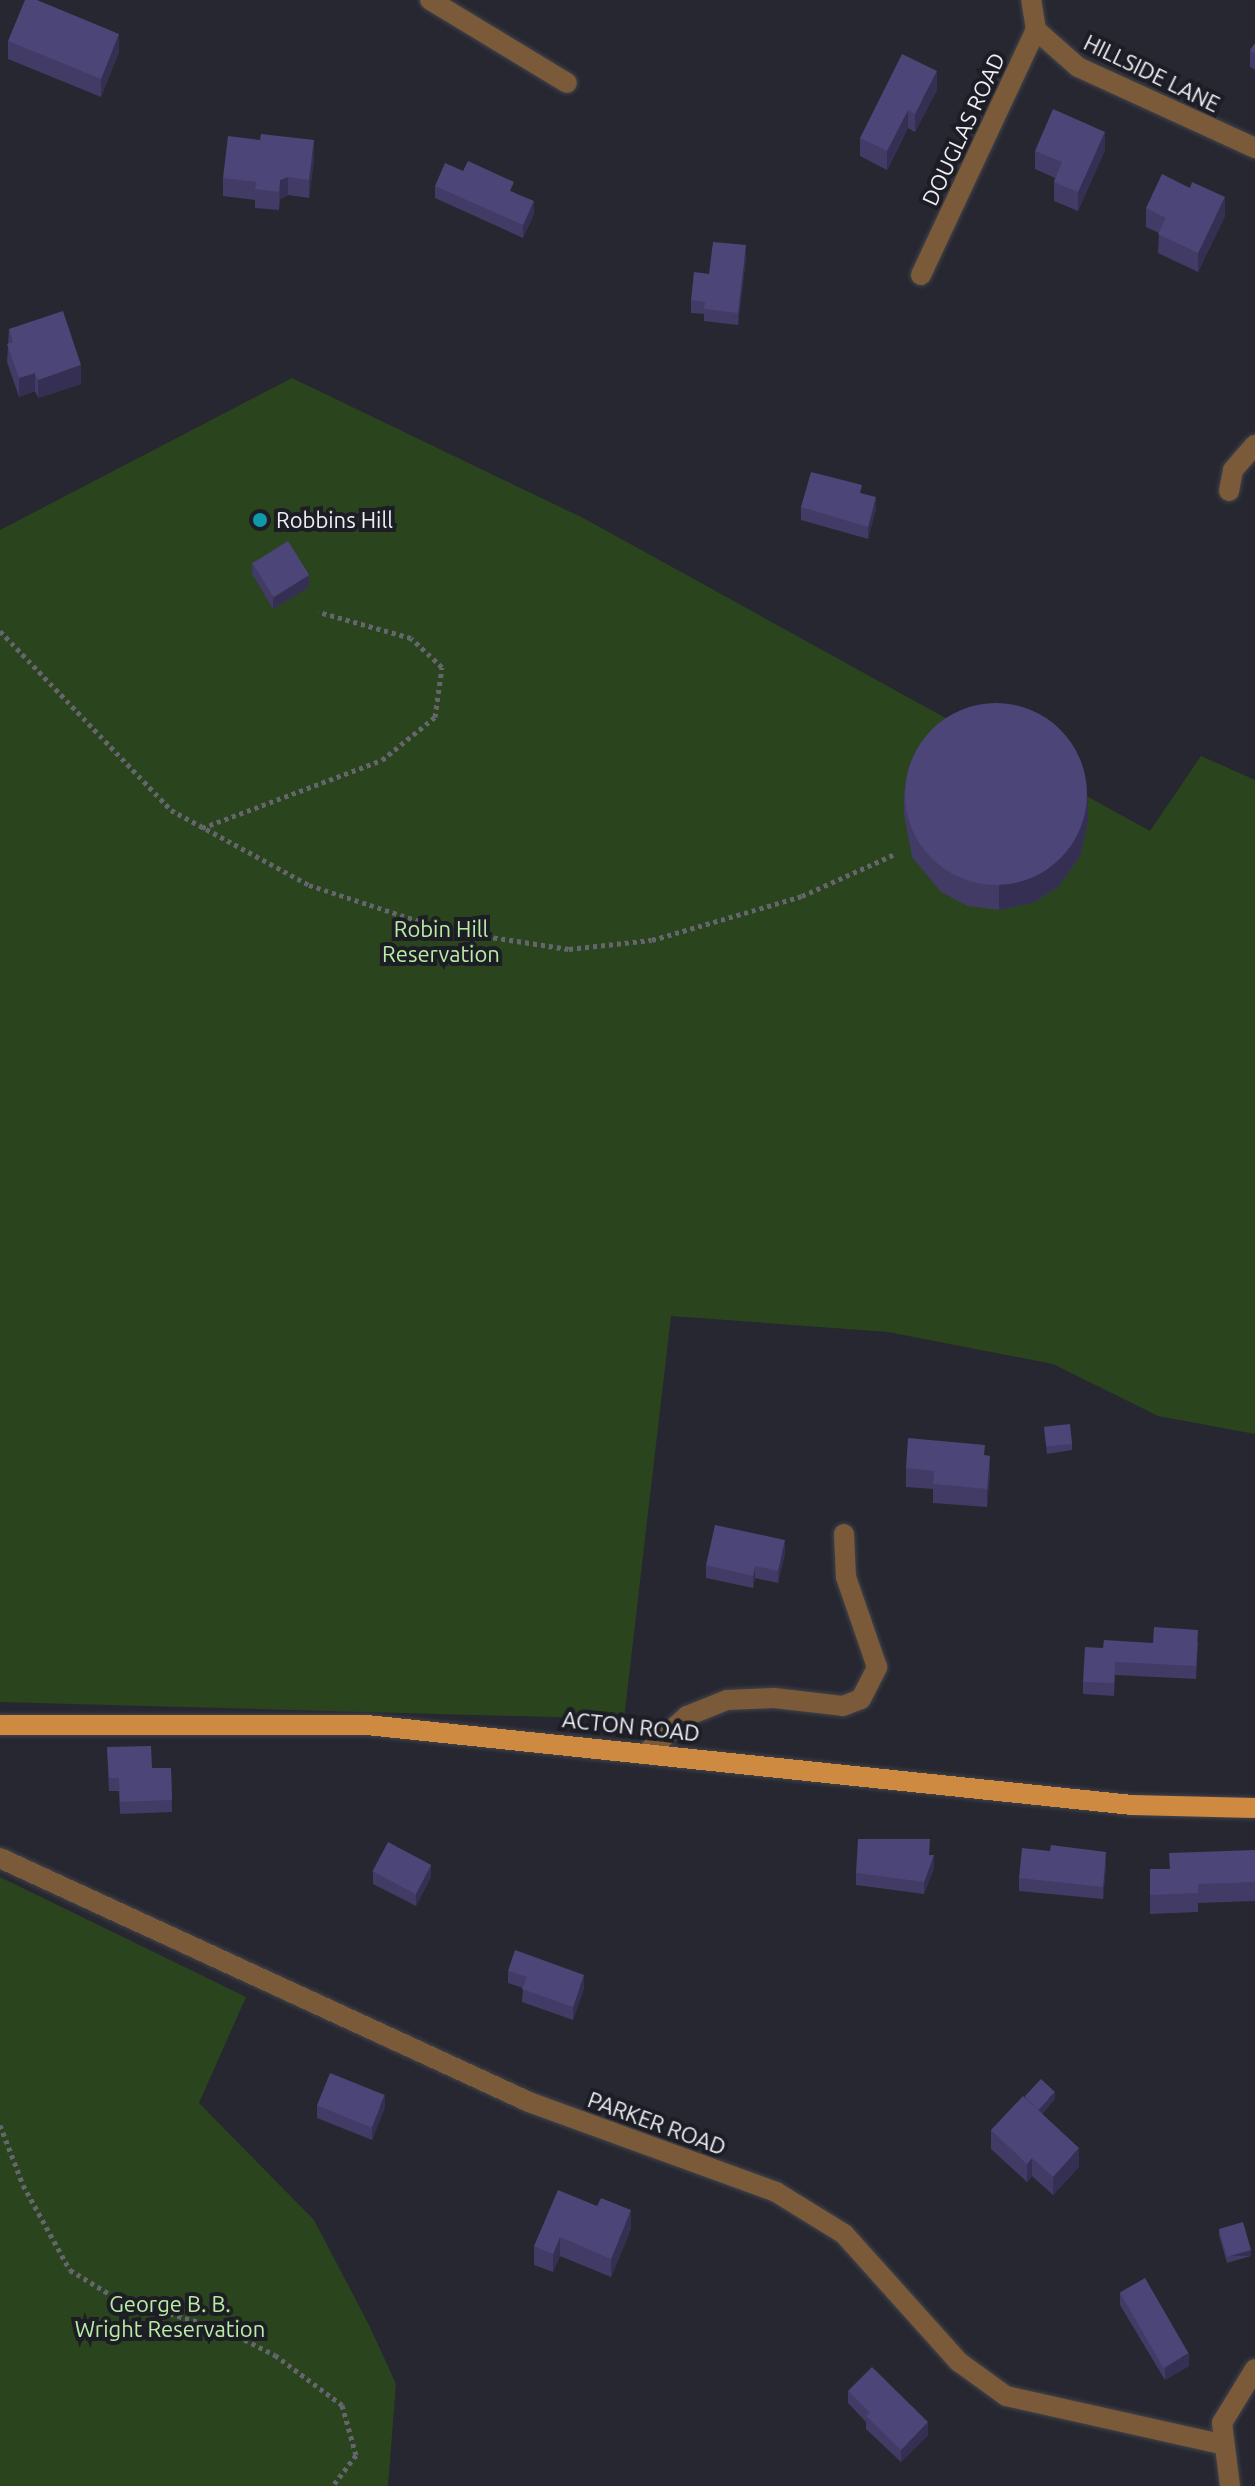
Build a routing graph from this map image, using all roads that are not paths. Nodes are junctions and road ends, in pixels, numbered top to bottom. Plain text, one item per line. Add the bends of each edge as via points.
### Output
1 (430, 0) edge
2 (1031, 0) edge
3 (1036, 30) junction
4 (567, 83) dead end
5 (1255, 148) edge
6 (921, 275) dead end
7 (1255, 445) edge
8 (1229, 491) dead end
9 (844, 1534) dead end
10 (0, 1725) edge
11 (647, 1752) junction
12 (1255, 1808) edge
13 (0, 1858) edge
14 (1255, 2369) edge
15 (1221, 2444) junction
16 (1230, 2486) edge

1 - 4 street
2 - 3 street
3 - 5 street, HILLSIDE LANE via 1078,67
3 - 6 street, DOUGLAS ROAD
7 - 8 street via 1233,470
9 - 11 street via 846,1577 877,1667 861,1699 843,1706 774,1698 727,1700 687,1716
10 - 11 main road, ACTON ROAD via 367,1725
11 - 12 main road, ACTON ROAD via 1132,1805
13 - 15 street, PARKER ROAD via 529,2102 776,2192 844,2234 959,2362 1006,2396
14 - 15 street via 1225,2414
15 - 16 street

